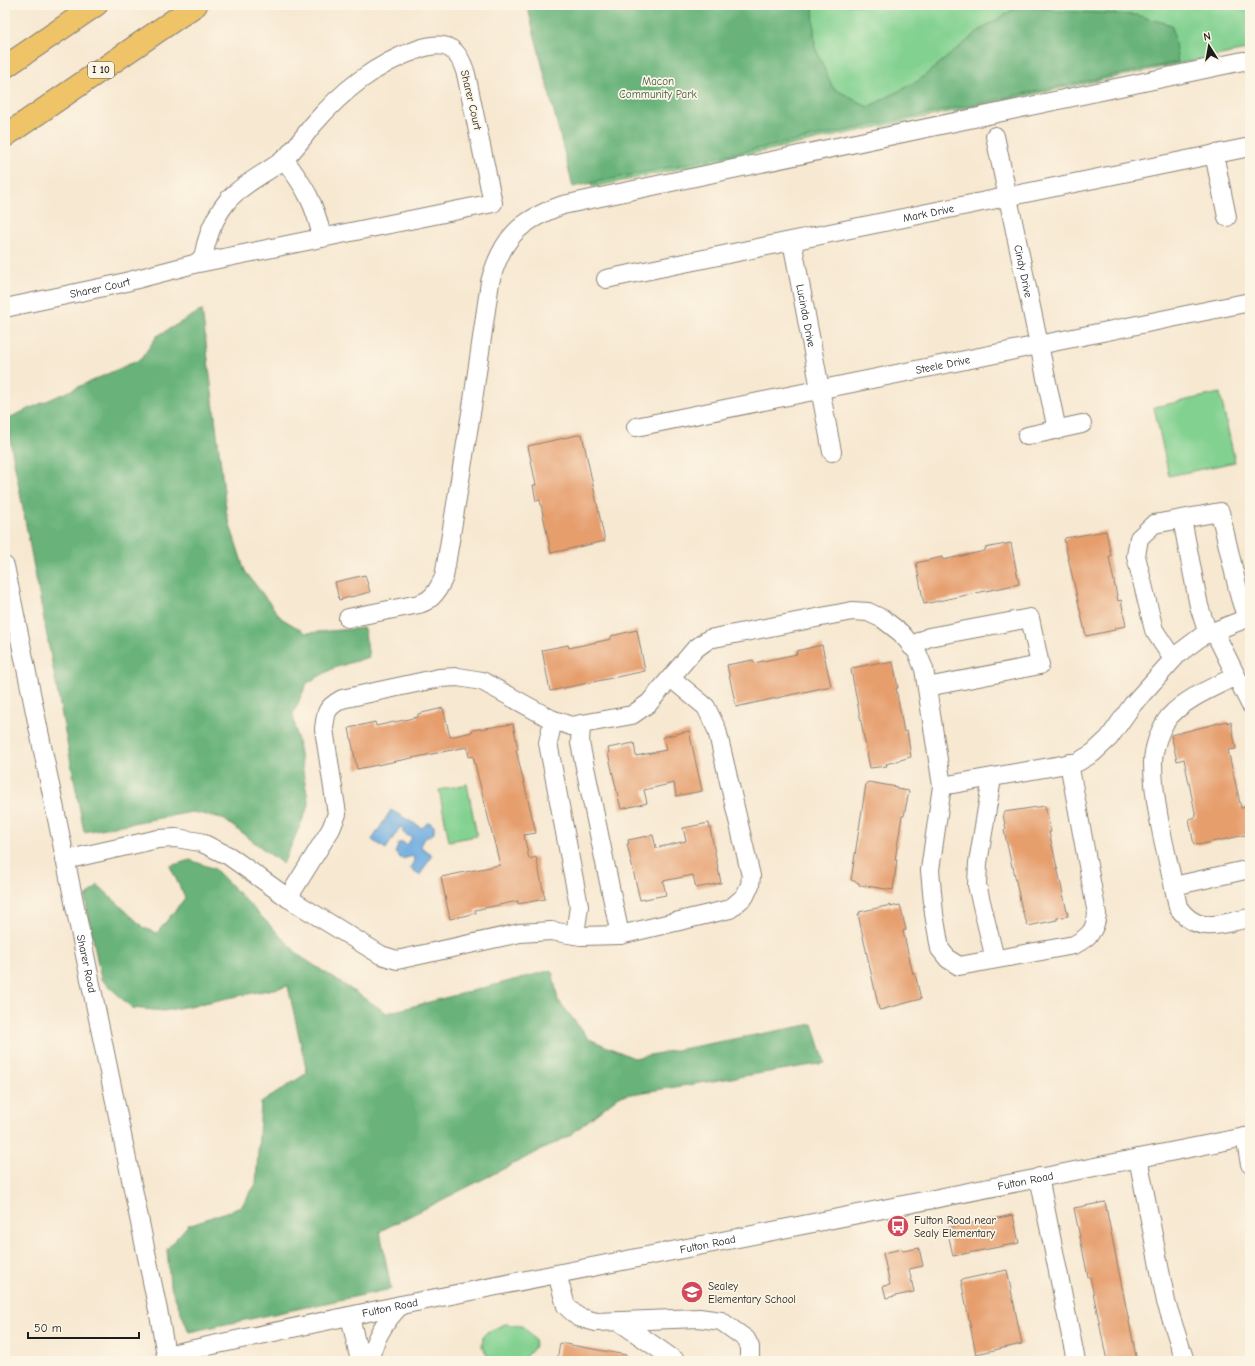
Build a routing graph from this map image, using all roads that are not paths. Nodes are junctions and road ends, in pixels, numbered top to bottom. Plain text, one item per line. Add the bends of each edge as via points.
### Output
1 (96, 5) edge
2 (196, 5) edge
3 (1250, 62) edge
4 (5, 67) edge
5 (5, 136) edge
6 (995, 136) dead end
7 (1250, 147) edge
8 (1214, 154) junction
9 (284, 160) junction
10 (1008, 196) junction
11 (1227, 217) dead end
12 (322, 238) junction
13 (792, 241) junction
14 (194, 264) junction
15 (606, 279) dead end
16 (1250, 302) edge
17 (5, 308) edge
18 (1039, 345) junction
19 (820, 389) junction
20 (1082, 424) dead end
21 (636, 427) dead end
22 (1057, 430) junction
23 (1027, 436) dead end
24 (832, 452) dead end
25 (1182, 519) junction
26 (5, 566) edge
27 (348, 618) dead end
28 (1249, 618) edge
29 (1211, 633) junction
30 (911, 646) junction
31 (1173, 659) junction
32 (1236, 676) junction
33 (670, 678) junction
34 (927, 687) junction
35 (1250, 704) edge
36 (553, 720) junction
37 (581, 724) junction
38 (1069, 763) junction
39 (992, 778) junction
40 (942, 786) junction
41 (65, 860) junction
42 (1250, 869) edge
43 (1174, 886) junction
44 (288, 898) junction
45 (1250, 918) edge
46 (620, 934) junction
47 (575, 935) junction
48 (995, 959) junction
49 (1247, 1137) edge
50 (1138, 1158) junction
51 (1250, 1164) edge
52 (1039, 1178) junction
53 (557, 1274) junction
54 (401, 1305) junction
55 (350, 1316) junction
56 (620, 1322) junction
57 (167, 1358) edge
58 (360, 1361) edge
59 (370, 1361) edge
60 (676, 1361) edge
61 (750, 1361) edge
62 (1076, 1361) edge
63 (1185, 1361) edge

1 - 4 highway
2 - 5 highway, I 10
3 - 27 street via 1243,61 563,205 528,220 513,232 505,243 495,263 490,282 444,577 439,589 427,602
6 - 10 street, Cindy Drive
7 - 8 street, Mark Drive
8 - 10 street, Mark Drive
8 - 11 street
9 - 12 street via 309,194
9 - 12 street, Sharer Court via 332,104 373,71 408,53 430,46 452,48 458,54 466,74 493,203
9 - 14 street, Sharer Court via 255,177 230,199 211,228 204,255
10 - 13 street, Mark Drive
10 - 18 street, Cindy Drive
12 - 14 street, Sharer Court
13 - 15 street, Mark Drive
13 - 19 street, Lucinda Drive
14 - 17 street, Sharer Court via 118,284
16 - 18 street, Steele Drive
18 - 19 street, Steele Drive
18 - 22 street, Cindy Drive
19 - 21 street, Steele Drive
19 - 24 street, Lucinda Drive
20 - 22 street
22 - 23 street
25 - 28 street via 1220,512 1240,598
25 - 29 street via 1199,606
25 - 31 street via 1154,524 1145,530 1139,538 1136,556 1154,630
26 - 41 street, Sharer Road
28 - 29 street
29 - 31 street via 1202,636
29 - 32 street
30 - 33 street via 901,633 884,619 868,612 852,612 709,639 695,649
30 - 34 street via 917,652 924,669
30 - 34 street via 929,638 1030,618 1040,665
31 - 38 street via 1133,704 1109,738 1093,753 1078,762
32 - 35 street
32 - 43 street via 1194,698 1169,718 1158,739 1153,761 1155,792
33 - 37 street via 649,703 632,715
33 - 46 street via 706,707 717,730 751,876 750,885 745,896 730,909
34 - 40 street
36 - 37 street via 571,726
36 - 44 street via 482,681 458,677 439,678 342,699 330,706 324,729 337,814 331,829
36 - 47 street via 548,743 579,906
37 - 46 street via 580,743
38 - 39 street
38 - 48 street via 1097,914 1095,927 1088,938 1074,945
39 - 40 street
39 - 48 street via 978,863 977,885
40 - 48 street via 930,870 940,949 948,959 959,966
41 - 44 street via 158,839 176,838 200,842 229,856
41 - 57 street, Sharer Road
42 - 43 street
43 - 45 street via 1178,907 1186,919 1204,926
44 - 47 street via 381,955 397,960 520,933 551,931
46 - 47 street
49 - 50 street, Fulton Road
49 - 51 street
50 - 52 street, Fulton Road
50 - 63 street via 1166,1302
52 - 53 street, Fulton Road
52 - 62 street
53 - 54 street, Fulton Road
53 - 56 street via 566,1306 578,1317 596,1322
54 - 55 street, Fulton Road
54 - 59 street via 379,1330
55 - 57 street, Fulton Road
55 - 58 street
56 - 60 street
56 - 61 street via 699,1318 721,1321 746,1339 750,1348

